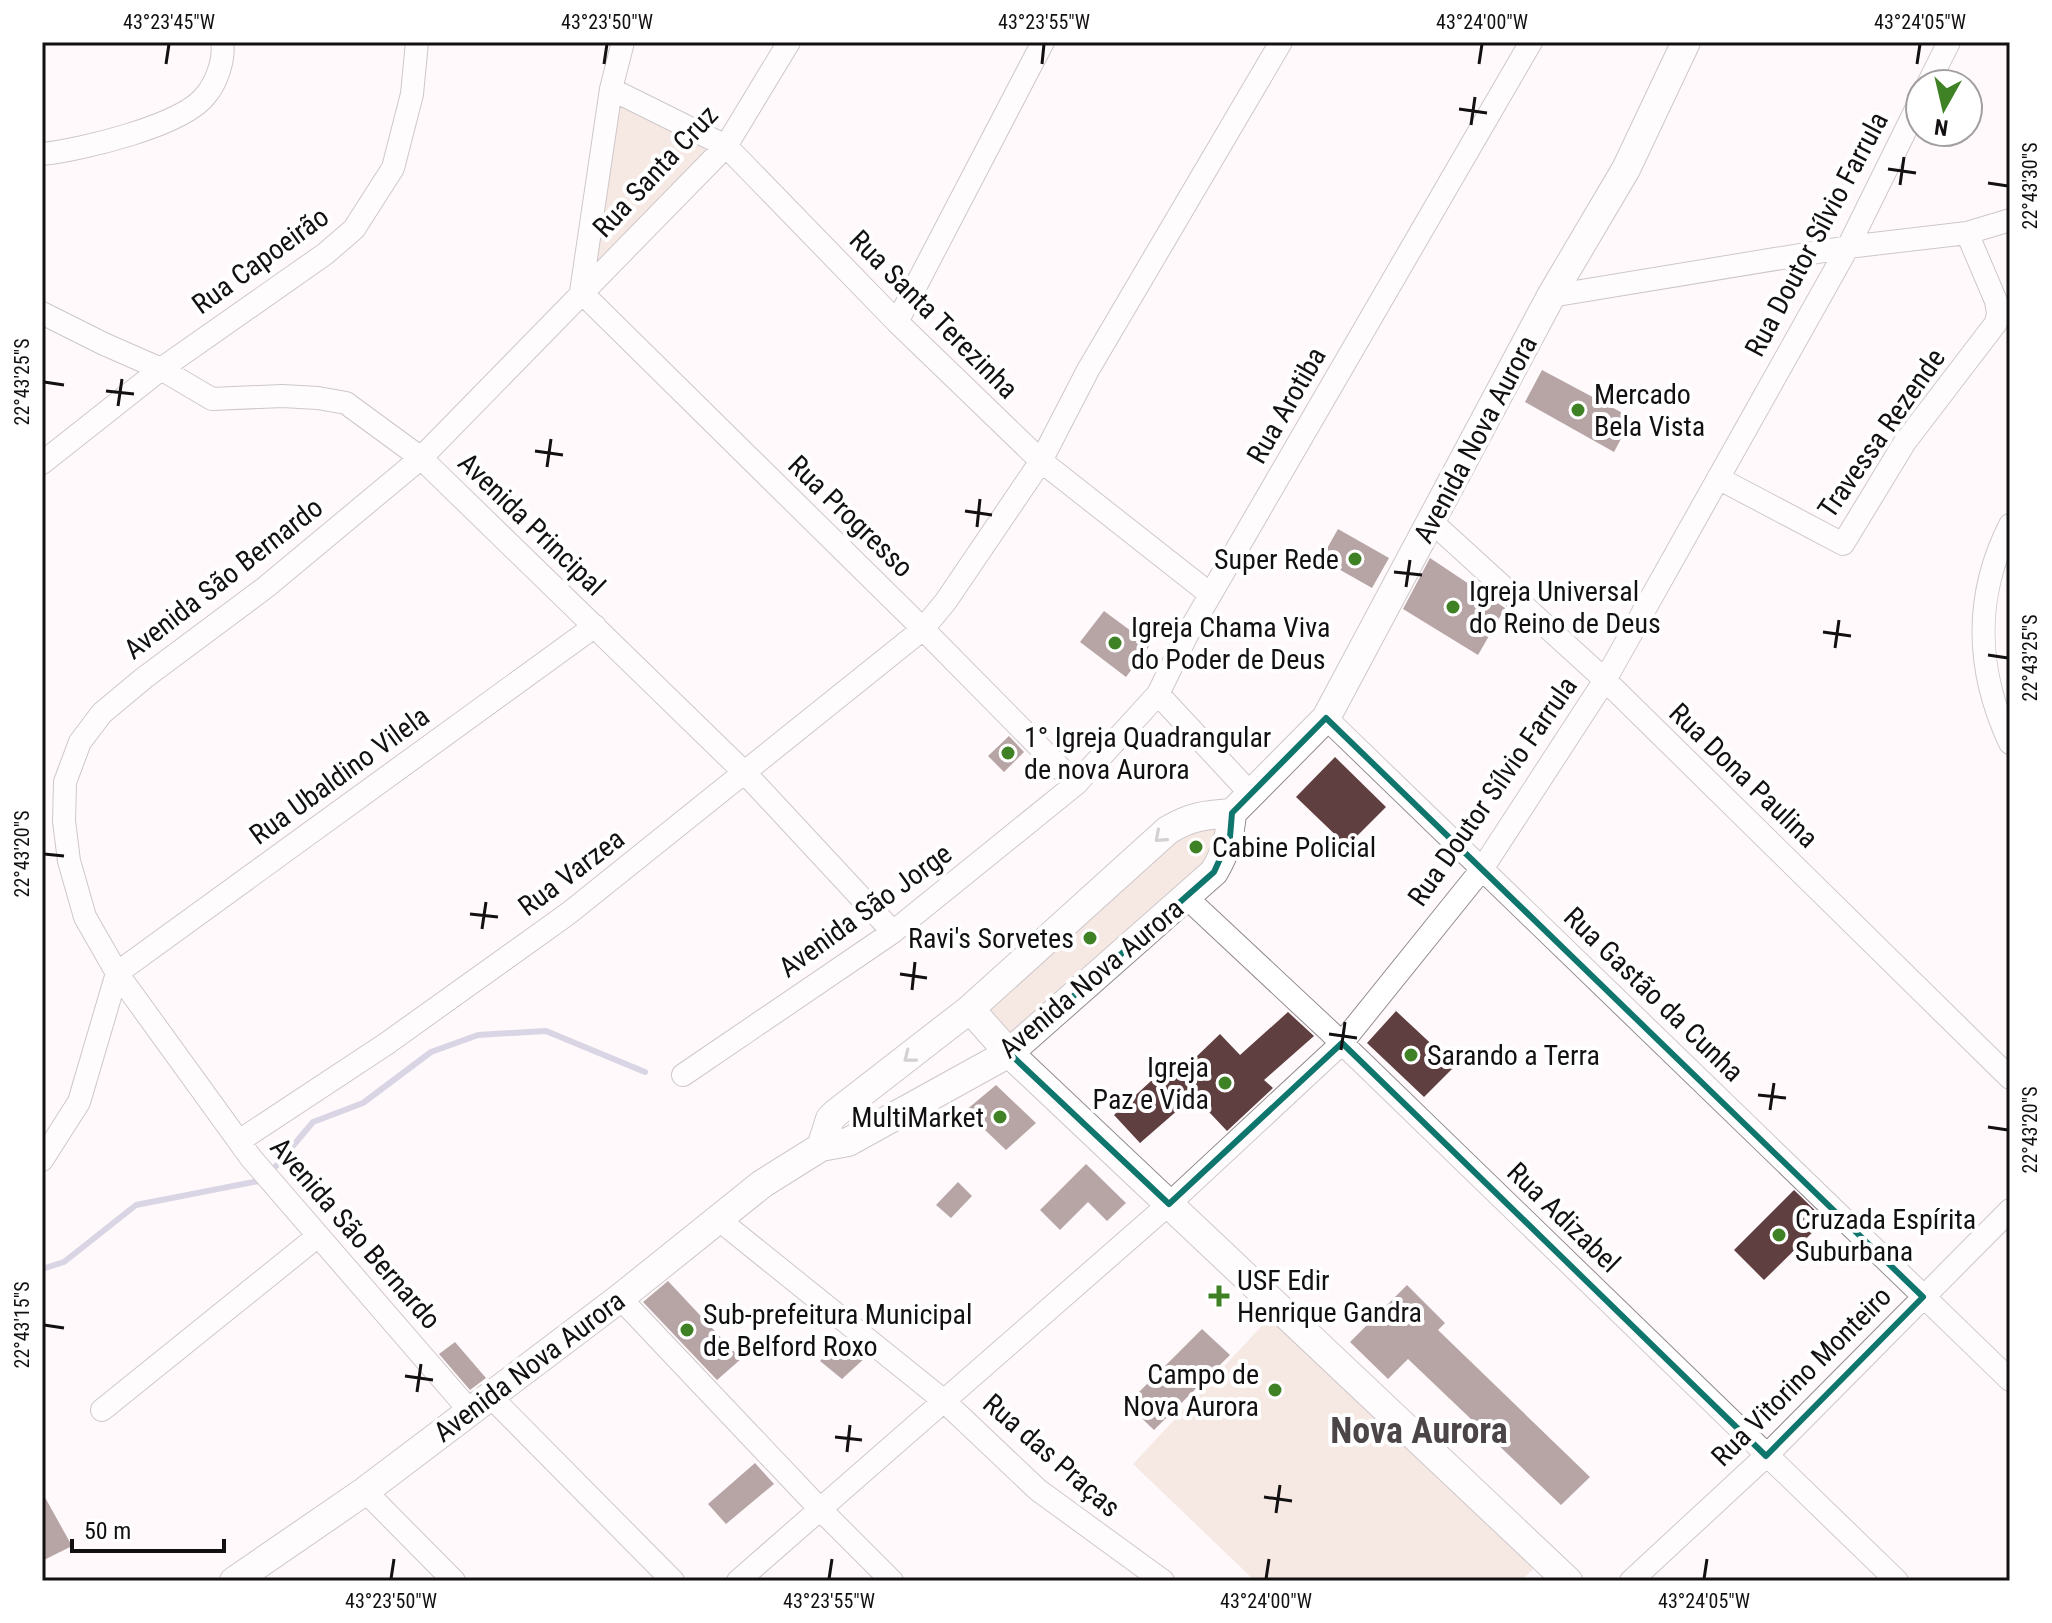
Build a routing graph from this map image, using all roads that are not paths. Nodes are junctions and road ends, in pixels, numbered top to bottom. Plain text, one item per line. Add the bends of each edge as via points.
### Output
1 (222, 42) edge
2 (417, 42) edge
3 (623, 42) edge
4 (789, 42) edge
5 (1043, 42) edge
6 (1281, 42) edge
7 (1531, 42) edge
8 (1686, 42) edge
9 (1949, 42) edge
10 (1936, 68) edge
11 (611, 89) junction
12 (1904, 133) edge
13 (726, 146) junction
14 (42, 154) edge
15 (2010, 220) edge
16 (1967, 233) junction
17 (1848, 247) junction
18 (581, 292) junction
19 (1551, 296) junction
20 (42, 313) edge
21 (897, 322) junction
22 (161, 369) junction
23 (421, 458) junction
24 (1041, 461) junction
25 (42, 463) edge
26 (1718, 478) junction
27 (1431, 521) junction
28 (2010, 525) edge
29 (1210, 594) junction
30 (595, 626) junction
31 (923, 629) junction
32 (1605, 680) junction
33 (1158, 694) junction
34 (1326, 718) junction
35 (2010, 743) edge
36 (746, 774) junction
37 (1076, 784) junction
38 (1241, 803) junction
39 (1482, 869) junction
40 (1187, 898) junction
41 (893, 932) junction
42 (117, 973) junction
43 (970, 1009) junction
44 (1342, 1043) junction
45 (1009, 1053) junction
46 (683, 1075) dead end
47 (2010, 1078) edge
48 (821, 1147) junction
49 (245, 1150) junction
50 (42, 1160) edge
51 (1169, 1204) junction
52 (2010, 1210) edge
53 (718, 1219) junction
54 (318, 1236) junction
55 (1923, 1297) junction
56 (620, 1298) junction
57 (2010, 1380) edge
58 (943, 1400) junction
59 (480, 1404) junction
60 (102, 1410) dead end
61 (1766, 1456) junction
62 (365, 1491) junction
63 (819, 1508) junction
64 (234, 1581) edge
65 (454, 1581) edge
66 (673, 1581) edge
67 (738, 1581) edge
68 (892, 1581) edge
69 (1163, 1581) edge
70 (1568, 1581) edge
71 (1631, 1581) edge
72 (1897, 1581) edge

1 - 14 street via 219,70 206,96 180,116 123,136
2 - 22 street, Rua Capoeirão via 412,94 393,168 354,229
3 - 11 street
4 - 13 street, Rua Santa Cruz
5 - 21 street
6 - 24 street, Rua Varzea via 1088,370
7 - 29 street, Rua Arotiba
8 - 19 street, Avenida Nova Aurora via 1626,169
9 - 10 street
11 - 13 street, Rua Santa Terezinha
11 - 18 street
12 - 17 street, Rua Doutor Sílvio Farrula
13 - 18 street, Rua Santa Cruz
13 - 21 street, Rua Santa Terezinha
15 - 16 street
16 - 17 street
16 - 26 street, Travessa Rezende via 1996,301 1996,323 1905,442 1843,544
17 - 19 street
17 - 26 street, Rua Doutor Sílvio Farrula
18 - 23 street, Avenida São Bernardo
18 - 31 street, Rua Progresso
19 - 27 street, Avenida Nova Aurora
20 - 22 street, Avenida Principal
21 - 24 street, Rua Santa Terezinha
22 - 23 street, Avenida Principal via 212,399 294,397 346,403
22 - 25 street, Rua Capoeirão
23 - 30 street, Avenida Principal
23 - 42 street, Avenida São Bernardo via 266,587 144,678 102,713 80,742 65,782 69,861 85,917
24 - 29 street, Rua Santa Terezinha
24 - 31 street, Rua Varzea
26 - 32 street, Rua Doutor Sílvio Farrula
27 - 32 street, Rua Dona Paulina
27 - 34 street, Avenida Nova Aurora
28 - 35 street via 1986,588 1983,627 1987,683
29 - 33 street, Rua Arotiba
30 - 36 street, Avenida Principal
30 - 42 street, Rua Ubaldino Vilela
31 - 36 street, Rua Varzea
31 - 37 street, Rua Progresso
32 - 39 street, Rua Doutor Sílvio Farrula
32 - 47 street, Rua Dona Paulina
33 - 37 street, Rua Arotiba
33 - 38 street
34 - 38 street, Avenida Nova Aurora
34 - 39 street, Rua Gastão da Cunha
36 - 41 street, Avenida Principal
36 - 49 street, Rua Varzea via 569,913
37 - 41 street, Avenida São Jorge
38 - 40 street, Avenida Nova Aurora via 1224,856
38 -> 43 street, Avenida Nova Aurora via 1185,819 1168,830
39 - 44 street, Rua Doutor Sílvio Farrula
39 - 55 street, Rua Gastão da Cunha
40 - 44 street, Rua Adizabel
40 - 45 street, Avenida Nova Aurora
41 - 46 street, Avenida São Jorge
42 - 49 street, Avenida São Bernardo
42 - 50 street via 79,1102
43 - 45 street
43 -> 48 street, Avenida Nova Aurora via 836,1113
44 - 51 street, Rua Doutor Sílvio Farrula
44 - 61 street, Rua Adizabel
45 - 48 street, Avenida Nova Aurora via 848,1142
45 - 51 street
48 - 53 street, Avenida Nova Aurora
49 - 54 street, Avenida São Bernardo
51 - 58 street, Rua Doutor Sílvio Farrula
51 - 70 street
52 - 55 street, Rua Vitorino Monteiro
53 - 56 street, Avenida Nova Aurora
53 - 58 street, Rua das Praças
54 - 59 street, Avenida São Bernardo
54 - 60 street
55 - 57 street, Rua Gastão da Cunha
55 - 61 street, Rua Vitorino Monteiro
56 - 59 street, Avenida Nova Aurora
56 - 63 street
58 - 63 street, Rua Doutor Sílvio Farrula
58 - 69 street, Rua das Praças via 1038,1490
59 - 62 street, Avenida Nova Aurora
59 - 66 street, Avenida São Bernardo
61 - 71 street, Rua Vitorino Monteiro
61 - 72 street, Rua Adizabel
62 - 64 street, Avenida Nova Aurora
62 - 65 street
63 - 67 street, Rua Doutor Sílvio Farrula
63 - 68 street

